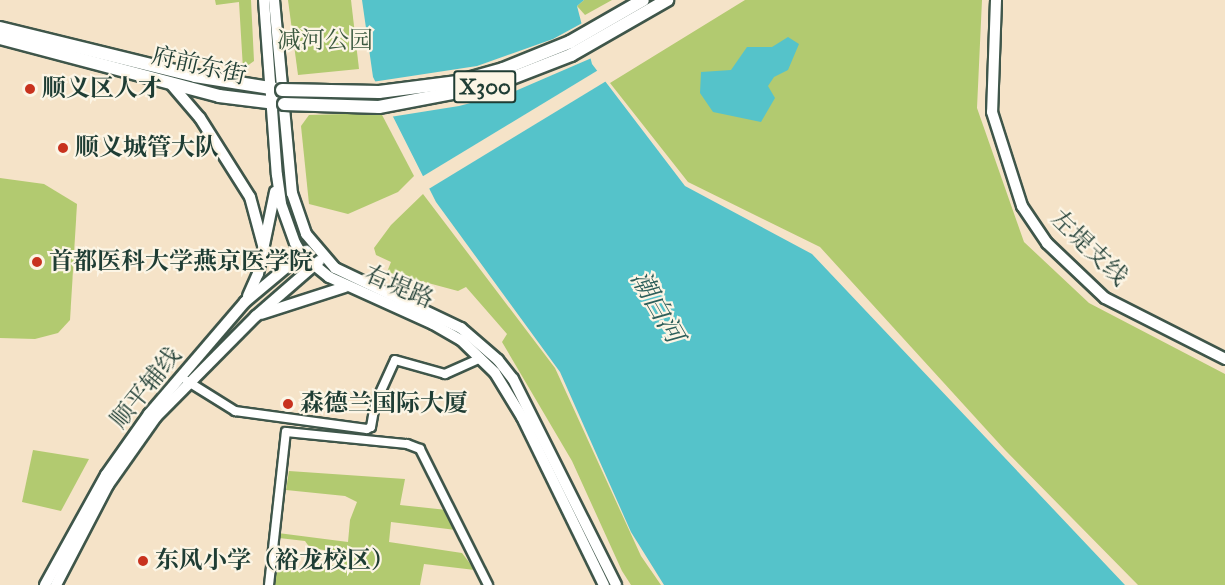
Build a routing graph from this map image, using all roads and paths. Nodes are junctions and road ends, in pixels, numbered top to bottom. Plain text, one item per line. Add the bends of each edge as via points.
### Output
1 (264, 0) edge
2 (274, 0) edge
3 (643, 0) edge
4 (667, 0) edge
5 (996, 0) edge
6 (0, 28) edge
7 (0, 38) edge
8 (170, 83) junction
9 (277, 90) junction
10 (277, 103) junction
11 (277, 175) junction
12 (313, 245) junction
13 (264, 249) junction
14 (302, 255) junction
15 (323, 256) junction
16 (314, 266) junction
17 (345, 287) junction
18 (245, 302) junction
19 (256, 316) junction
20 (481, 358) junction
21 (1225, 359) edge
22 (185, 379) junction
23 (45, 585) edge
24 (56, 585) edge
25 (269, 585) edge
26 (488, 585) edge
27 (604, 585) edge
28 (616, 585) edge

1 - 9 main road, 右堤路
2 - 9 main road, 右堤路
3 - 9 main road, X300, bridge via 570,42 503,69 457,82 379,92
4 - 10 main road, X300, bridge via 571,56 494,85 379,107
5 - 21 main road, 左堤支线 via 992,112 1022,206 1047,243 1105,298
6 - 9 main road, 府前东街 via 195,76
7 - 8 main road, 府前东街
8 - 10 main road, 府前东街 via 219,96
8 - 13 main road via 200,118 250,197
9 - 10 main road, 右堤路
10 - 11 main road, 右堤路
10 - 12 main road, 右堤路 via 297,216
11 - 13 main road
11 - 14 main road, 右堤路 via 286,223
12 - 14 main road, 顺平辅线
12 - 15 main road, 右堤路
13 - 18 main road
14 - 16 main road, 右堤路
14 - 18 main road, 顺平辅线
15 - 16 main road, 顺平辅线
15 - 28 main road, 右堤路 via 335,268 461,328 498,360 513,379
16 - 17 main road, 右堤路
16 - 19 main road, 顺平辅线
17 - 19 main road
17 - 20 main road, 右堤路 via 433,324
18 - 22 main road, 顺平辅线
19 - 22 main road, 顺平辅线
20 - 22 street via 445,374 395,360 367,429 235,411
20 - 27 main road, 右堤路 via 507,389
22 - 23 main road, 顺平辅线 via 106,475
22 - 24 main road, 顺平辅线 via 108,485
25 - 26 street via 286,432 406,444 420,449

